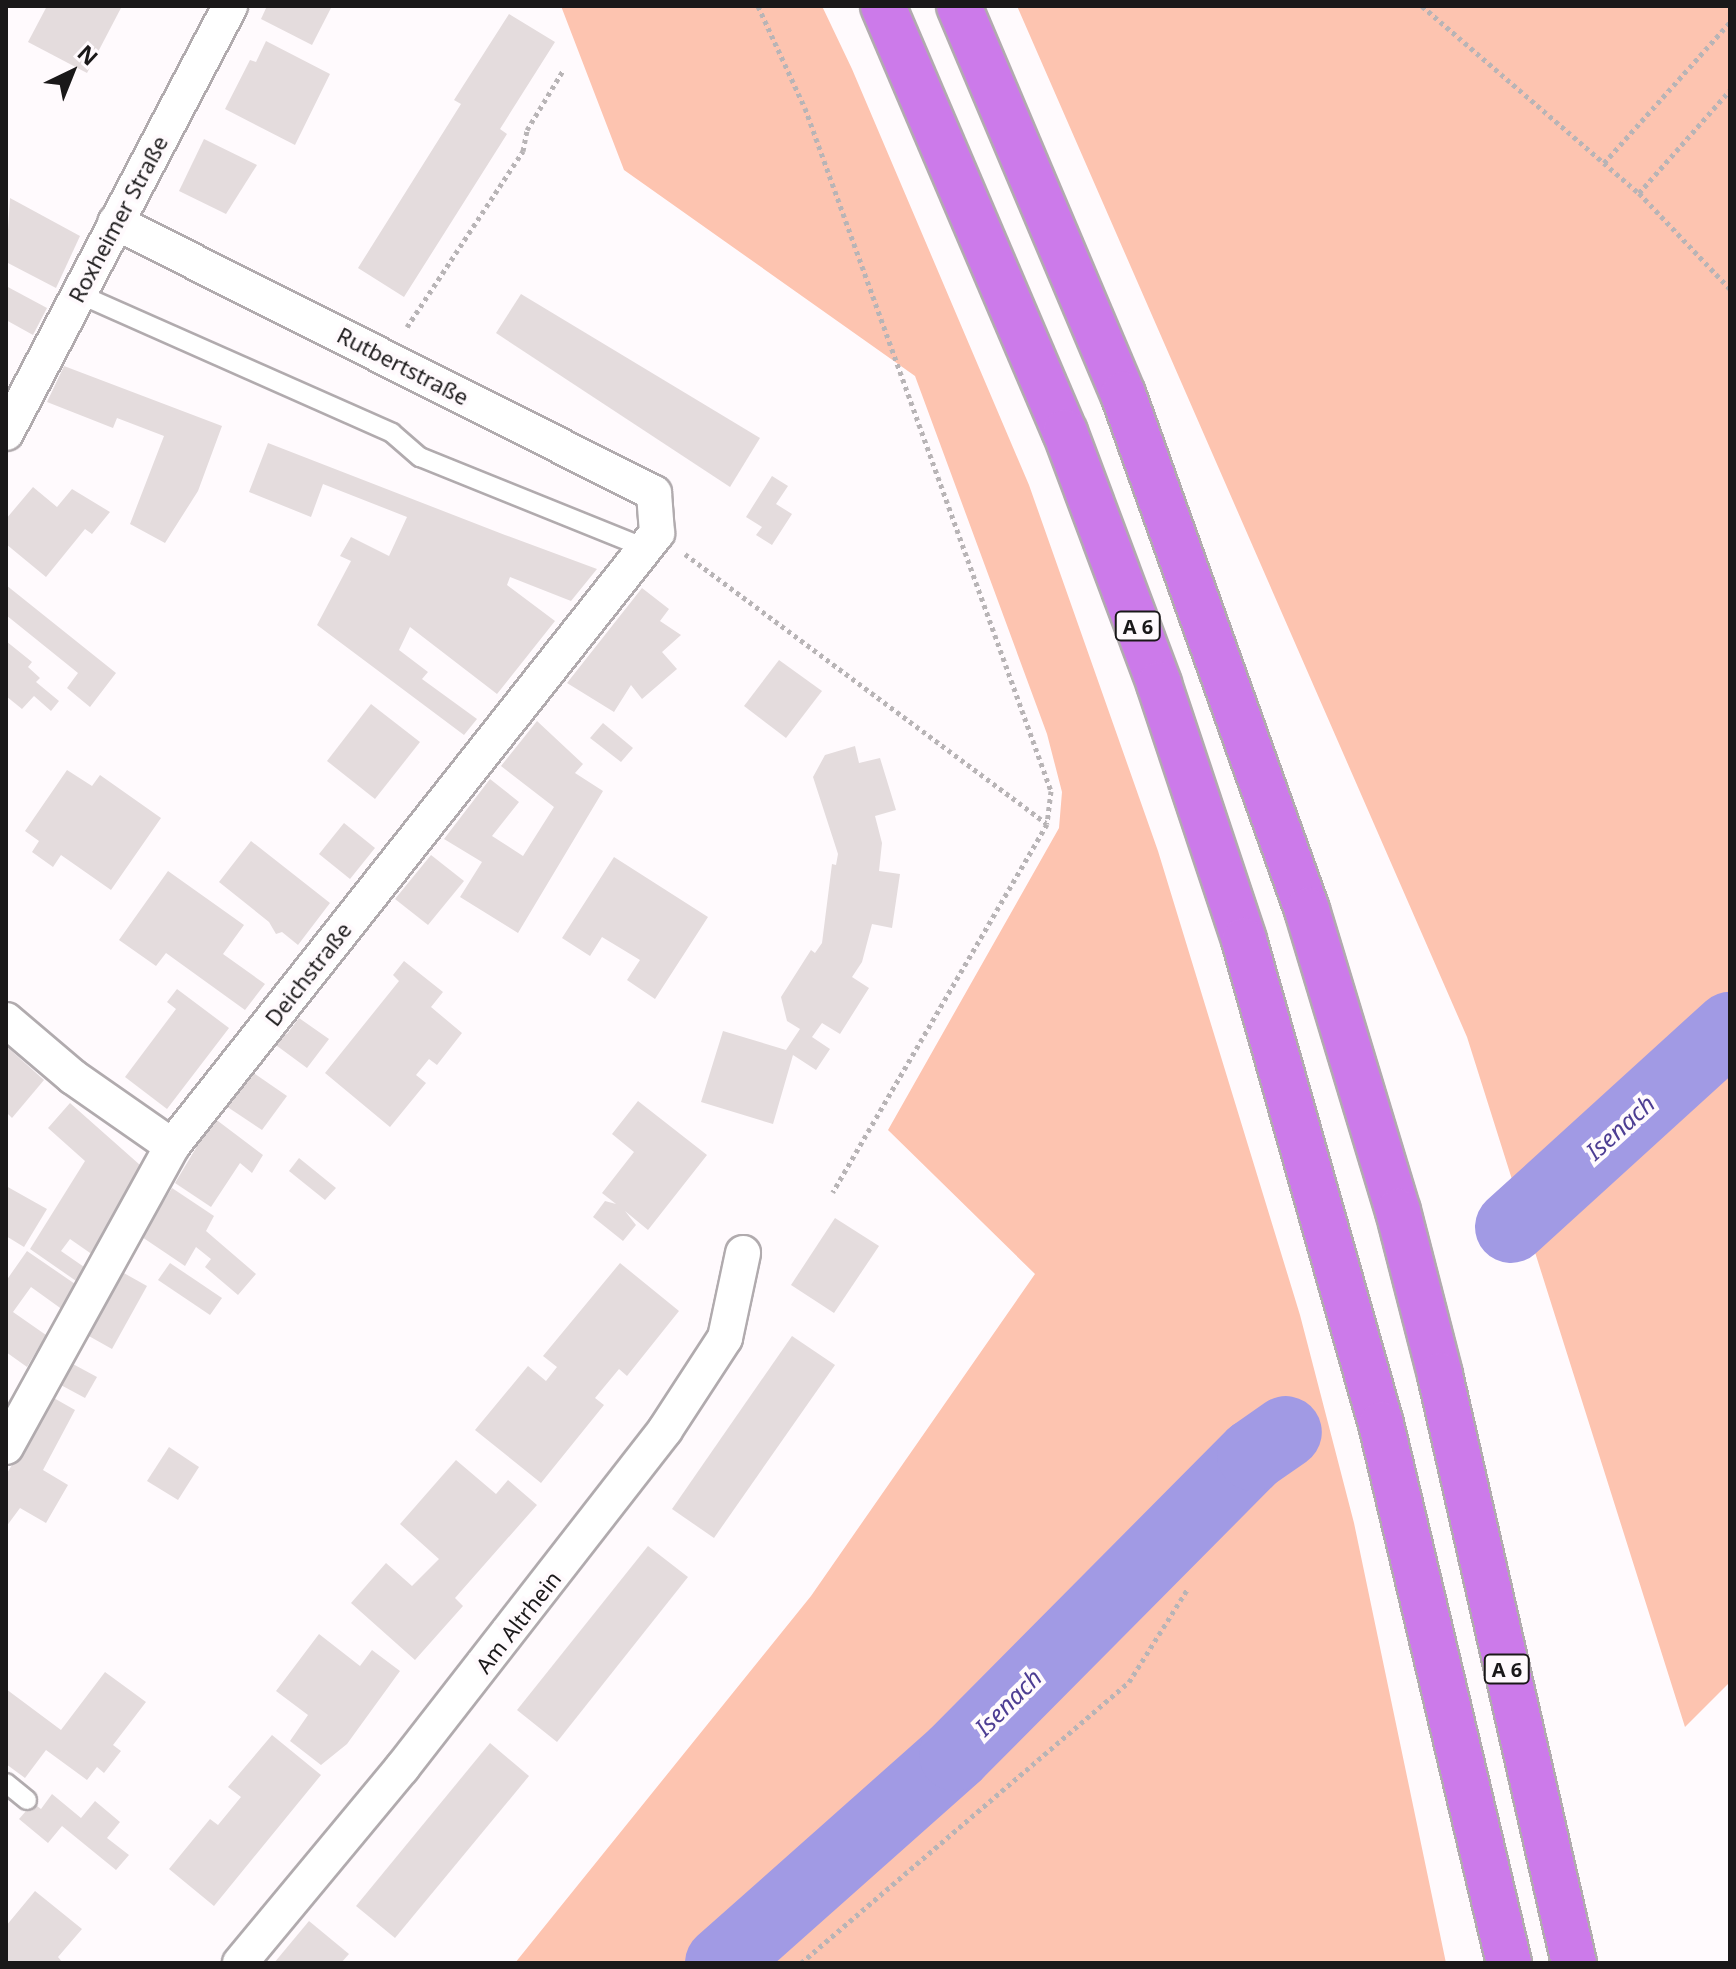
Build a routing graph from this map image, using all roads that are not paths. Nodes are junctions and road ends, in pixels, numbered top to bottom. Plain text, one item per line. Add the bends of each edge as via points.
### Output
1 (230, 6) edge
2 (883, 6) edge
3 (959, 6) edge
4 (115, 222) junction
5 (79, 294) junction
6 (10, 419) edge
7 (651, 541) junction
8 (6, 1020) edge
9 (172, 1146) junction
10 (743, 1253) dead end
11 (6, 1447) edge
12 (6, 1783) edge
13 (27, 1800) dead end
14 (240, 1963) edge
15 (1509, 1963) edge
16 (1574, 1963) edge

1 - 4 street, Roxheimer Straße
2 - 15 highway, A 6 via 1065,432 1159,684 1244,940 1381,1424
3 - 16 highway, A 6 via 1123,394 1307,910 1398,1211 1440,1375
4 - 5 street, Roxheimer Straße
4 - 7 street, Rutbertstraße via 654,493
5 - 6 street, Roxheimer Straße
5 - 7 lane via 392,433 420,457
7 - 9 street, Deichstraße
8 - 9 street via 73,1077
9 - 11 street, Deichstraße
10 - 14 street, Am Altrhein via 725,1338 665,1430 402,1768
12 - 13 lane

